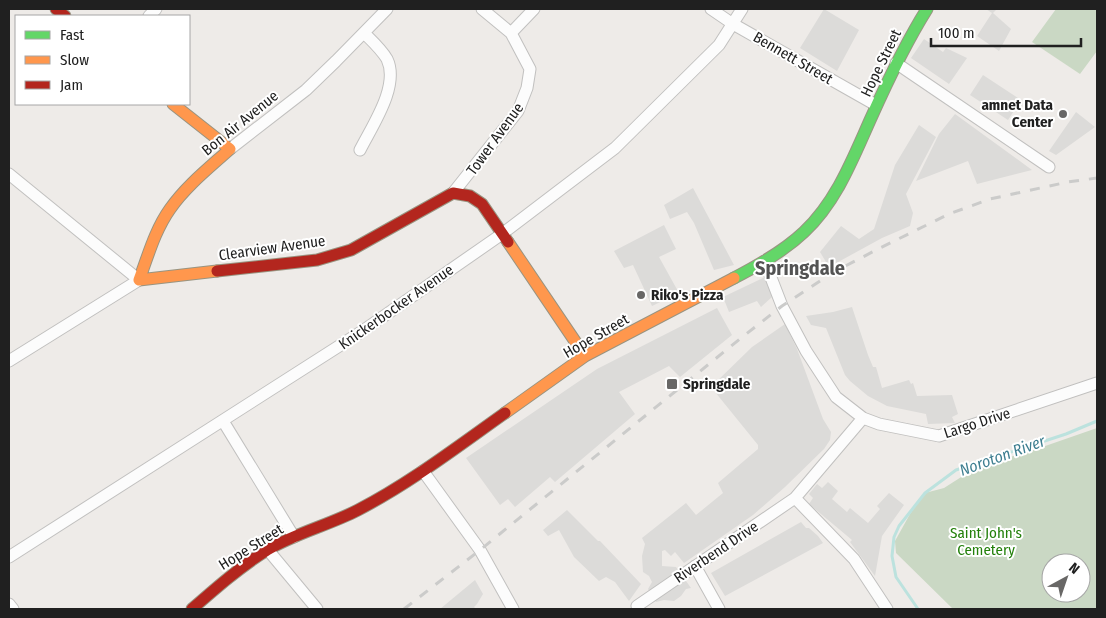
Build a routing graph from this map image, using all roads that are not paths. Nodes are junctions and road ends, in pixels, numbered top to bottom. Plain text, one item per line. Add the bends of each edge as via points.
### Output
1 (387, 9) edge
2 (482, 9) edge
3 (534, 9) edge
4 (711, 9) edge
5 (742, 9) edge
6 (927, 9) edge
7 (733, 24) junction
8 (364, 32) junction
9 (511, 33) junction
10 (896, 64) junction
11 (174, 105) edge
12 (876, 105) junction
13 (230, 149) junction
14 (360, 150) dead end
15 (1048, 167) dead end
16 (9, 174) edge
17 (454, 194) junction
18 (502, 234) junction
19 (765, 262) junction
20 (139, 280) junction
21 (585, 356) junction
22 (9, 362) edge
23 (1097, 384) edge
24 (863, 418) junction
25 (223, 421) junction
26 (423, 471) junction
27 (795, 498) junction
28 (294, 537) junction
29 (268, 550) junction
30 (9, 557) edge
31 (695, 566) junction
32 (9, 604) edge
33 (637, 606) dead end
34 (13, 609) edge
35 (192, 609) edge
36 (317, 609) edge
37 (513, 609) edge
38 (719, 609) edge
39 (887, 609) edge

1 - 8 street, Bon Air Avenue
2 - 9 street, Tower Avenue
3 - 9 street
4 - 7 street, Bennett Street
5 - 7 street, Knickerbocker Avenue
6 - 10 main road, Hope Street
7 - 12 street, Bennett Street
7 - 18 street, Knickerbocker Avenue via 719,45 615,148
8 - 13 street, Bon Air Avenue via 306,90
8 - 14 street via 381,50 391,72 385,100
9 - 17 street, Tower Avenue via 530,69 524,100
10 - 12 main road, Hope Street
10 - 15 street
11 - 13 main road
12 - 19 main road, Hope Street via 831,200 804,232
13 - 20 main road, Bon Air Avenue via 186,188 169,210
16 - 20 street
17 - 18 main road via 470,196 482,204
17 - 20 main road, Clearview Avenue via 351,250 317,260
18 - 21 main road
18 - 25 street, Knickerbocker Avenue via 361,332
19 - 21 main road, Hope Street
19 - 24 street, Largo Drive via 782,306 806,351 836,397
20 - 22 street, Clearview Avenue
21 - 26 main road, Hope Street
23 - 24 street, Largo Drive via 939,436
24 - 27 street, Riverbend Drive
25 - 28 street
25 - 30 street, Knickerbocker Avenue
26 - 28 main road, Hope Street via 358,510
26 - 37 street via 480,550
27 - 31 street, Riverbend Drive
27 - 39 street via 854,559
28 - 29 main road, Hope Street
29 - 35 main road, Hope Street via 228,577
29 - 36 street
31 - 33 street, Riverbend Drive
31 - 38 street
32 - 34 street

